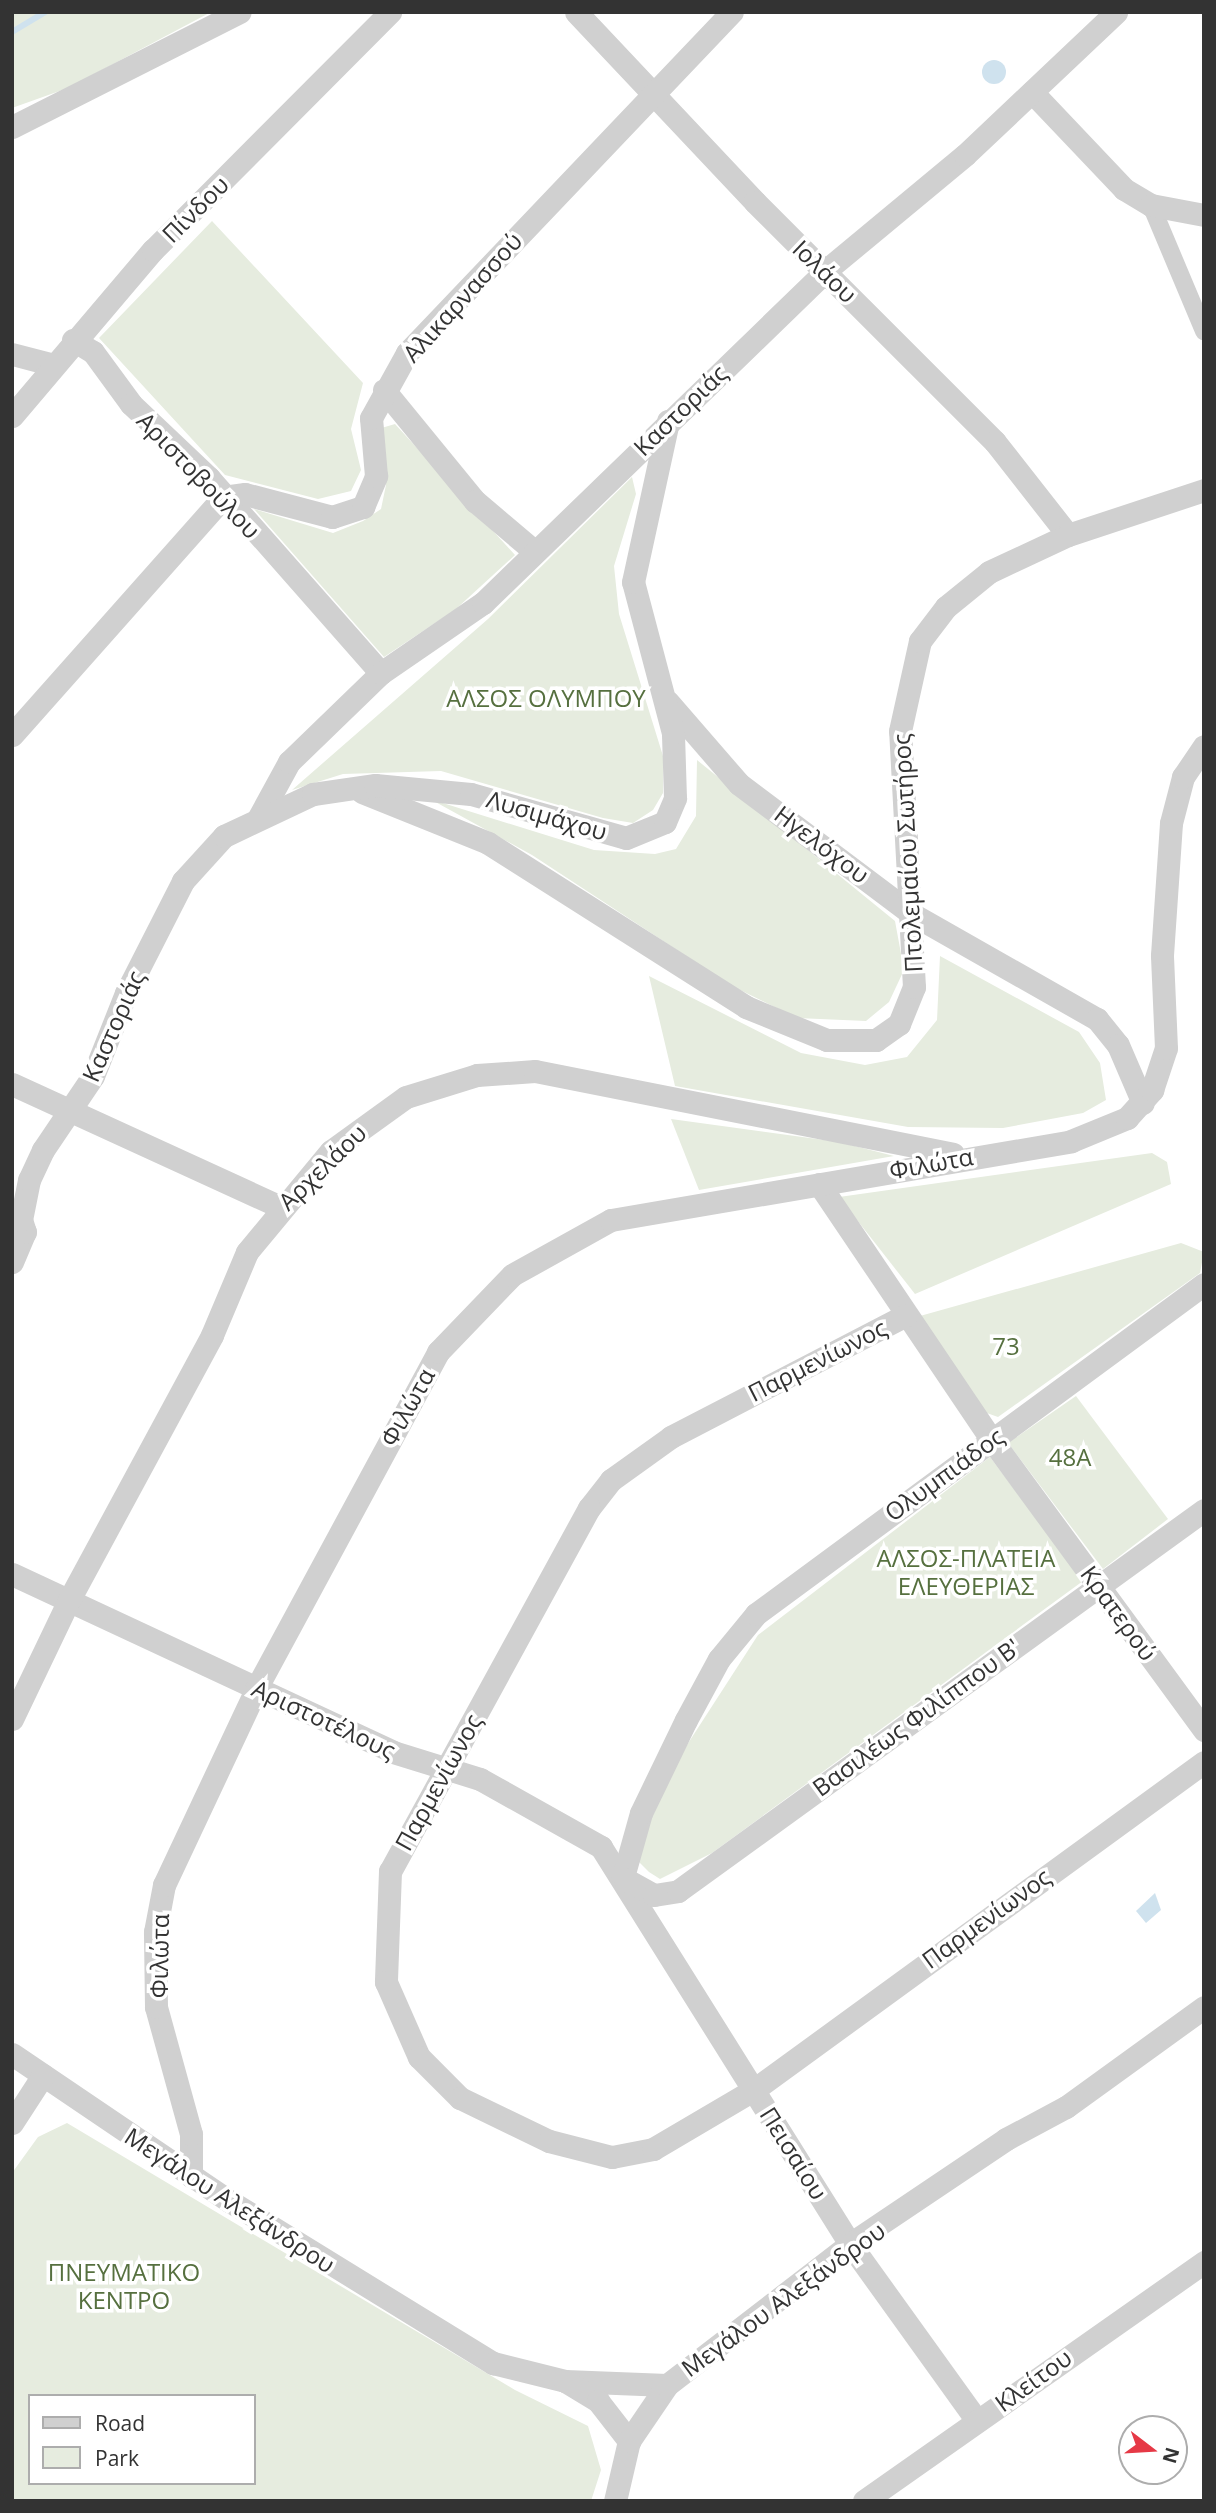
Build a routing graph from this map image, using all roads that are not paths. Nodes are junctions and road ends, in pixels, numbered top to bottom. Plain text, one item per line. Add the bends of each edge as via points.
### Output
1 (240, 12) edge
2 (390, 12) edge
3 (576, 12) edge
4 (732, 12) edge
5 (1116, 12) edge
6 (1032, 92) junction
7 (656, 97) junction
8 (12, 127) edge
9 (1151, 205) junction
10 (1204, 215) edge
11 (824, 272) junction
12 (1204, 331) edge
13 (73, 340) junction
14 (12, 354) edge
15 (54, 365) junction
16 (384, 390) junction
17 (12, 416) edge
18 (668, 421) junction
19 (1204, 490) edge
20 (223, 498) junction
21 (1068, 535) junction
22 (534, 551) junction
23 (381, 673) junction
24 (666, 700) junction
25 (12, 735) edge
26 (1204, 746) edge
27 (348, 788) junction
28 (259, 817) junction
29 (912, 914) junction
30 (12, 1084) edge
31 (1143, 1103) junction
32 (69, 1113) junction
33 (962, 1157) junction
34 (819, 1184) junction
35 (279, 1206) junction
36 (12, 1262) edge
37 (1204, 1284) edge
38 (906, 1315) junction
39 (991, 1439) junction
40 (1204, 1510) edge
41 (12, 1574) edge
42 (1099, 1584) junction
43 (70, 1598) junction
44 (257, 1687) junction
45 (12, 1719) edge
46 (1204, 1730) edge
47 (1204, 1762) edge
48 (446, 1770) junction
49 (622, 1877) junction
50 (1204, 2007) edge
51 (12, 2054) edge
52 (43, 2075) junction
53 (755, 2089) junction
54 (12, 2123) edge
55 (191, 2176) junction
56 (850, 2244) junction
57 (1204, 2262) edge
58 (565, 2381) junction
59 (667, 2385) junction
60 (977, 2420) junction
61 (629, 2441) junction
62 (615, 2501) edge
63 (864, 2501) edge

1 - 8 street
2 - 13 street, Πίνδου via 153,250
3 - 7 street, Ιολάου
4 - 7 street, Αλικαρνασσού
5 - 6 street, Καστοριάς
6 - 9 street via 1110,178
6 - 11 street, Καστοριάς
7 - 11 street, Ιολάου
7 - 16 street, Αλικαρνασσού via 443,310
9 - 10 street
9 - 12 street
11 - 18 street, Καστοριάς
11 - 21 street, Ιολάου via 995,442
13 - 15 street, Πίνδου
13 - 20 street, Αριστοβούλου via 93,352 131,404
14 - 15 street
15 - 17 street, Πίνδου
16 - 20 street, Αλικαρνασσού via 370,428 375,483 356,511 324,517 245,494
16 - 22 street via 475,501
18 - 22 street, Καστοριάς
18 - 24 street, Λυσιμάχου via 633,582
19 - 21 street, Πτολεμαίου Σωτήρος
20 - 23 street, Αριστοβούλου
20 - 25 street
21 - 29 street, Πτολεμαίου Σωτήρος via 989,572 946,607 919,641 900,731
22 - 23 street, Καστοριάς via 458,624
23 - 28 street, Καστοριάς via 289,762
24 - 27 street, Λυσιμάχου via 676,799 665,822 649,834 614,835 446,789
24 - 29 street, Ηγελόχου via 739,784
26 - 31 street via 1175,803 1162,955 1168,1033 1156,1080
27 - 28 street, Καστοριάς via 313,794
27 - 29 street, Πτολεμαίου Σωτήρος via 488,843 715,990 827,1040 876,1040 899,1024 914,987
28 - 32 street, Καστοριάς via 207,850 183,881 126,993 93,1076
29 - 31 street, Ηγελόχου via 1097,1019 1118,1045
30 - 32 street
31 - 33 street, Φιλώτα via 1118,1124 1085,1138
32 - 35 street
32 - 36 street, Καστοριάς via 29,1180 21,1220 25,1232
33 - 34 street, Φιλώτα
33 - 35 street, Αρχελάου via 512,1070 406,1097 348,1136
34 - 38 street, Κρατερού
34 - 44 street, Φιλώτα via 611,1220 556,1247 499,1285 455,1329 420,1380
35 - 43 street, Αρχελάου via 247,1252 212,1335
37 - 39 street, Ολυμπιάδος
38 - 39 street, Κρατερού
38 - 48 street, Παρμενίωνος via 777,1377 671,1437 611,1480 552,1565
39 - 42 street, Κρατερού
39 - 49 street, Ολυμπιάδος via 743,1627 699,1694 658,1778
40 - 42 street, Βασιλέως Φιλίππου Β'
41 - 43 street, Αριστοτέλους
42 - 46 street, Κρατερού
42 - 49 street, Βασιλέως Φιλίππου Β' via 678,1891 654,1895
43 - 44 street, Αριστοτέλους
43 - 45 street, Αρχελάου
44 - 48 street, Αριστοτέλους via 393,1752
44 - 55 street, Φιλώτα via 186,1825 164,1885 155,1932 156,2007 191,2134
47 - 53 street, Παρμενίωνος
48 - 49 street, Αριστοτέλους via 480,1779 572,1829 601,1847
48 - 53 street, Παρμενίωνος via 394,1861 384,1932 387,1991 427,2069 486,2113 558,2144 612,2157 653,2149 694,2130
49 - 53 street, Πεισαίου
50 - 56 street, Μεγάλου Αλεξάνδρου via 1059,2112 1006,2139
51 - 52 street, Μεγάλου Αλεξάνδρου
52 - 54 street
52 - 55 street, Μεγάλου Αλεξάνδρου
53 - 56 street, Πεισαίου
55 - 58 street, Μεγάλου Αλεξάνδρου via 437,2333 493,2363
56 - 59 street, Μεγάλου Αλεξάνδρου
56 - 60 street, Πεισαίου
57 - 60 street, Κλείτου
58 - 59 street, Μεγάλου Αλεξάνδρου
58 - 61 street via 598,2401
59 - 61 street
60 - 63 street, Κλείτου
61 - 62 street

